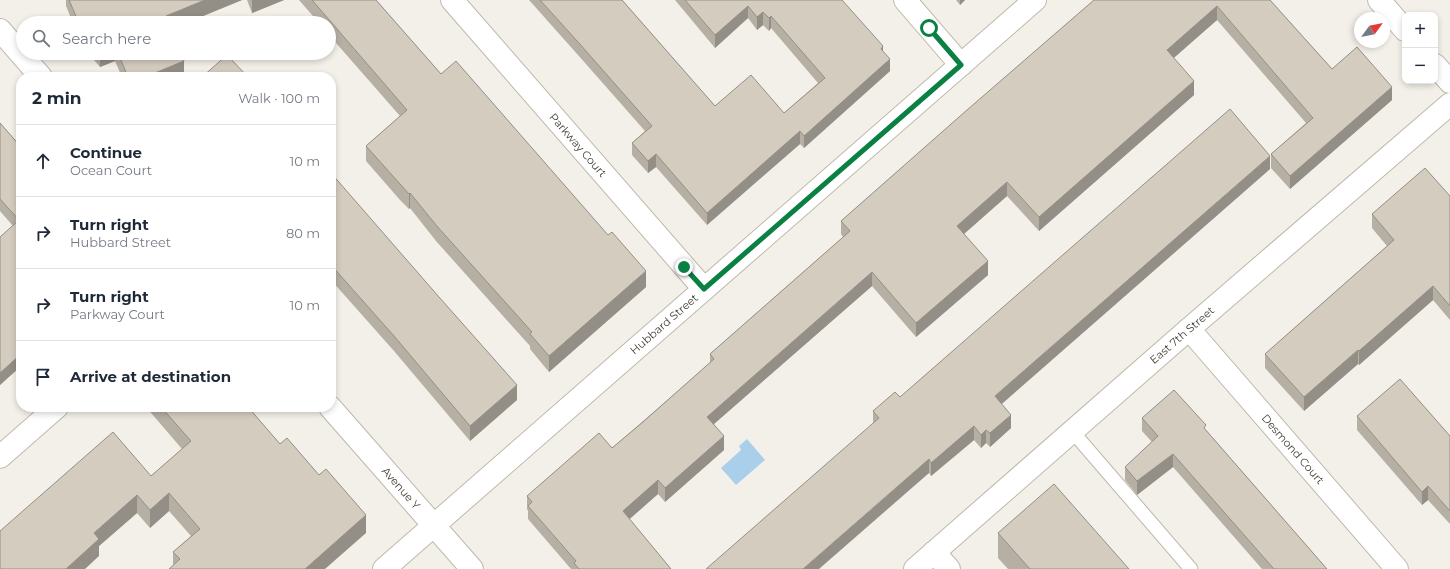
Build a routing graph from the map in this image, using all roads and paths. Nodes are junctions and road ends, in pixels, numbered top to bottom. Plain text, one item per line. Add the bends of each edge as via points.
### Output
1 (452, 0) edge
2 (905, 0) edge
3 (1035, 0) edge
4 (1379, 0) edge
5 (1402, 27) edge
6 (0, 30) edge
7 (16, 48) edge
8 (26, 60) edge
9 (961, 65) junction
10 (1438, 68) edge
11 (37, 72) edge
12 (1450, 82) edge
13 (1450, 104) edge
14 (704, 289) junction
15 (1189, 329) junction
16 (51, 412) edge
17 (334, 412) edge
18 (1072, 431) junction
19 (0, 457) edge
20 (434, 525) junction
21 (934, 552) junction
22 (384, 569) edge
23 (472, 569) edge
24 (916, 569) edge
25 (949, 569) edge
26 (1191, 569) edge
27 (1398, 569) edge

1 - 14 street, Parkway Court
2 - 9 street
3 - 9 street, Hubbard Street
4 - 5 street
6 - 7 street
8 - 11 street
9 - 14 street, Hubbard Street
10 - 12 street
13 - 15 street, East 7th Street
14 - 20 street, Hubbard Street
15 - 18 street, East 7th Street
15 - 27 street, Desmond Court
16 - 19 street
17 - 20 street, Avenue Y
18 - 21 street, East 7th Street
18 - 26 lane
20 - 22 street, Hubbard Street
20 - 23 street, Avenue Y
21 - 24 street, East 7th Street
21 - 25 street

